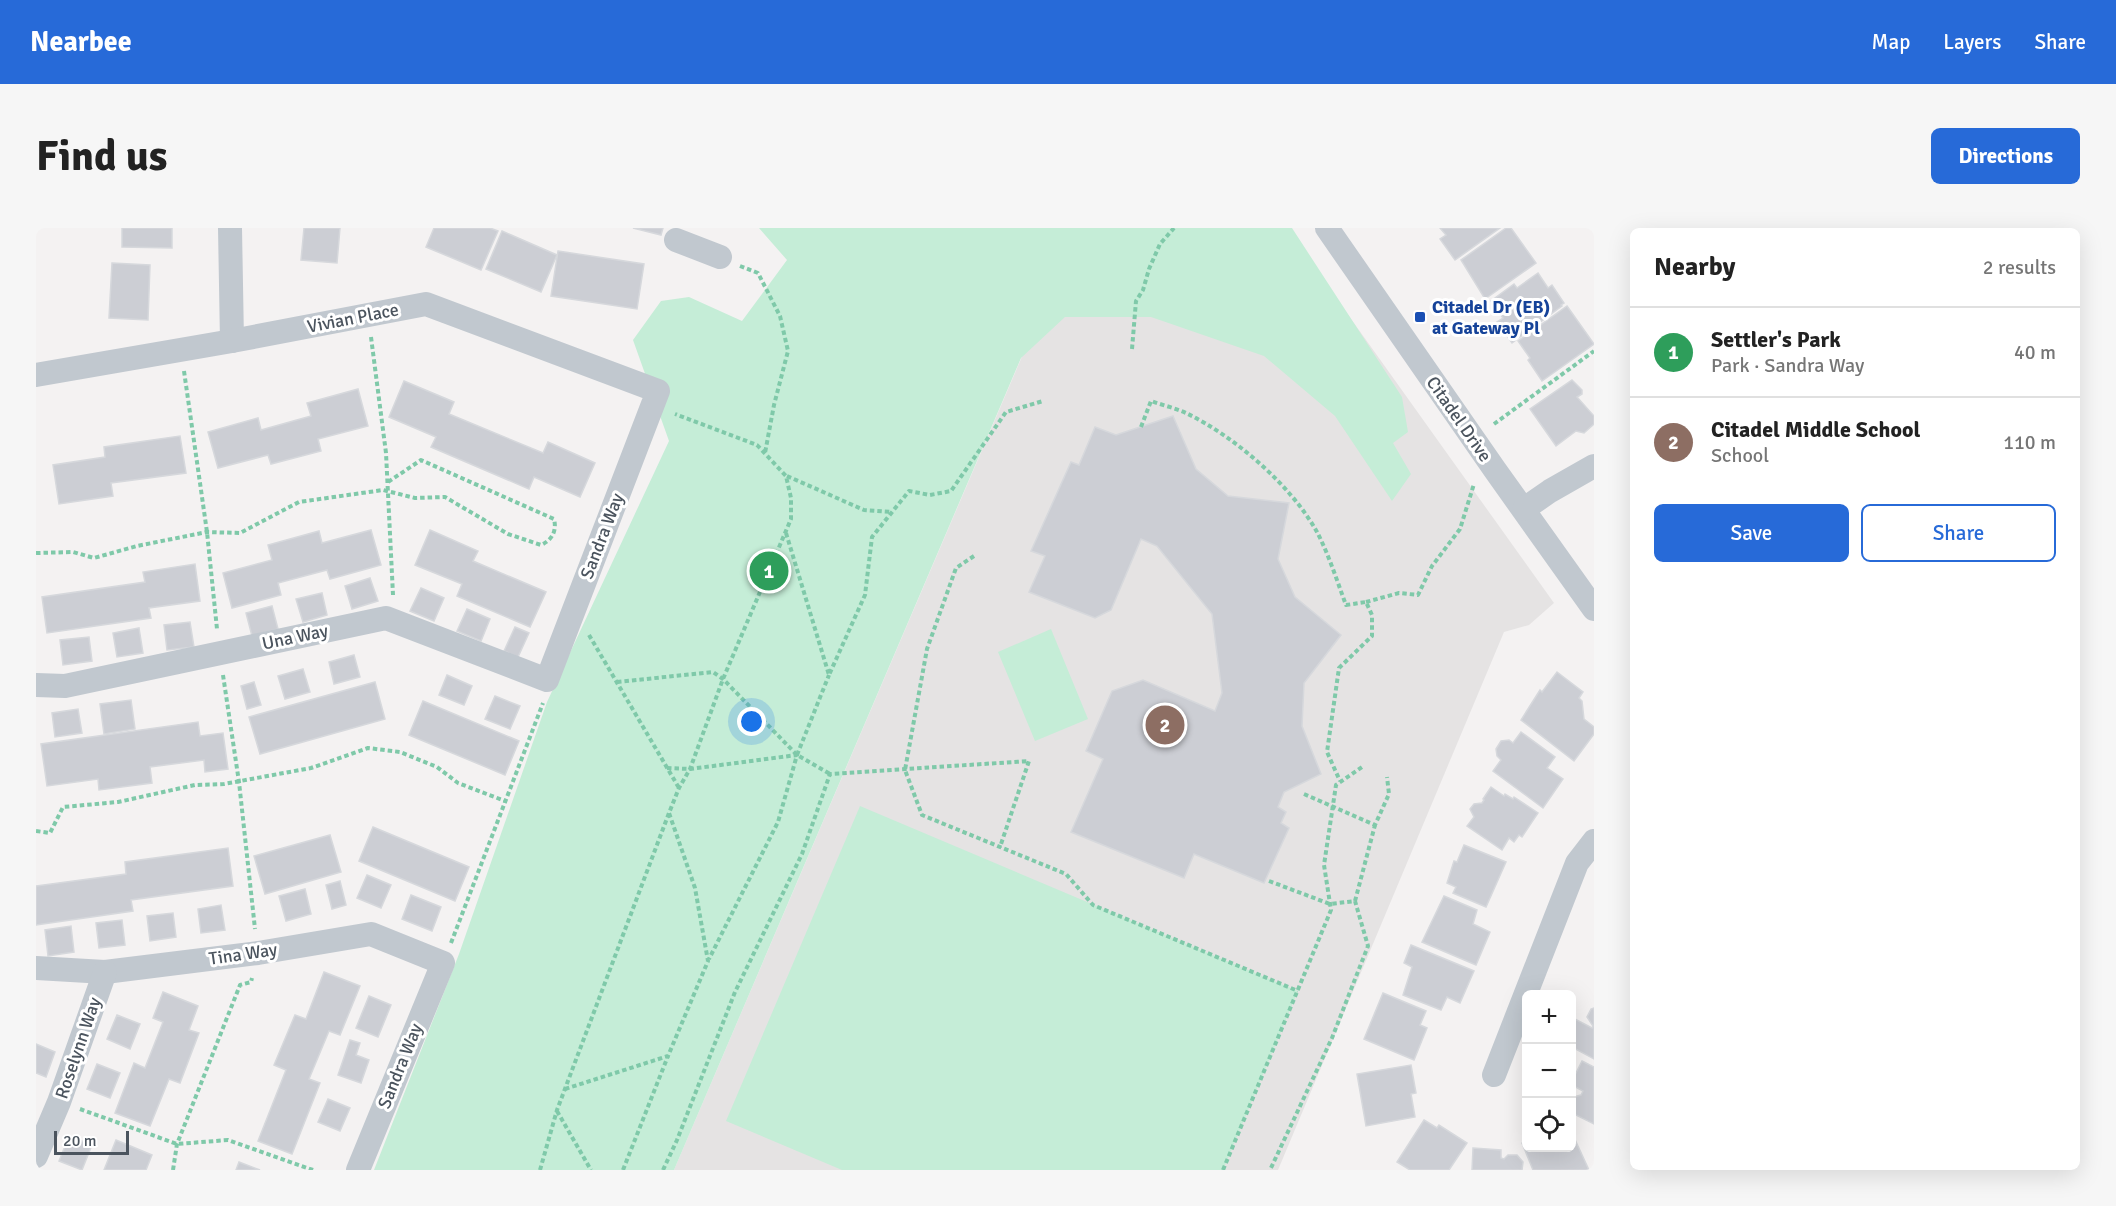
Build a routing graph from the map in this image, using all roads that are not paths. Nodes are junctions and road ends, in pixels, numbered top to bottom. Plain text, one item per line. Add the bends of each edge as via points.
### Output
1 (230, 228) edge
2 (1327, 228) edge
3 (676, 240) dead end
4 (720, 257) road end
5 (232, 341) junction
6 (36, 375) edge
7 (655, 399) joint
8 (1594, 466) edge
9 (1524, 509) junction
10 (1594, 609) edge
11 (386, 618) joint
12 (36, 685) edge
13 (1594, 841) edge
14 (443, 963) joint
15 (36, 968) edge
16 (105, 972) junction
17 (1494, 1075) dead end
18 (36, 1156) edge
19 (358, 1170) edge

1 - 5 street
2 - 9 street, Citadel Drive
3 - 4 street
5 - 6 street, Vivian Place
5 - 7 street, Vivian Place via 426,304
7 - 11 street, Sandra Way via 547,680
8 - 9 street
9 - 10 street, Citadel Drive
11 - 12 street, Una Way via 65,686
13 - 17 street via 1577,863
14 - 16 street, Tina Way via 371,934
14 - 19 street, Sandra Way
15 - 16 street, Tina Way
16 - 18 street, Roselynn Way

